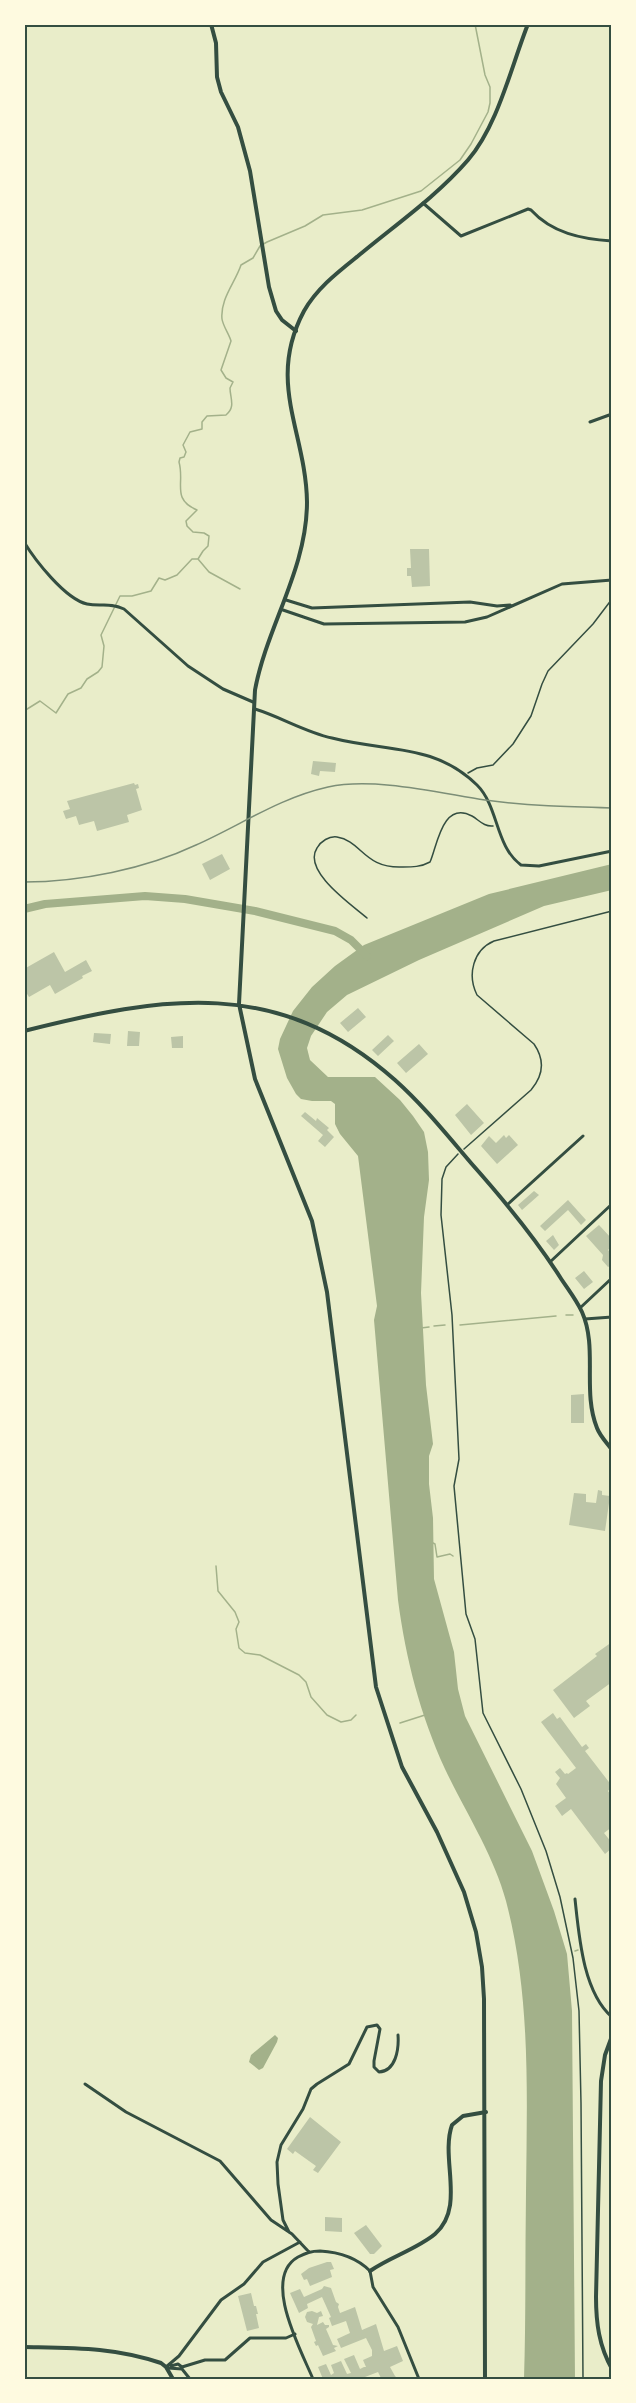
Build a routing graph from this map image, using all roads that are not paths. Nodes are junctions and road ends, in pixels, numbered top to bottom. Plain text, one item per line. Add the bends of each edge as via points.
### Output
1 (211, 24) edge
2 (528, 24) edge
3 (423, 203) junction
4 (612, 241) edge
5 (296, 331) junction
6 (612, 414) edge
7 (590, 422) dead end
8 (24, 542) edge
9 (612, 580) edge
10 (286, 600) junction
11 (515, 604) junction
12 (283, 610) junction
13 (254, 702) junction
14 (253, 709) junction
15 (612, 850) edge
16 (239, 1004) junction
17 (24, 1031) edge
18 (584, 1136) dead end
19 (612, 1204) edge
20 (507, 1205) junction
21 (550, 1262) junction
22 (612, 1278) edge
23 (580, 1308) junction
24 (612, 1317) edge
25 (585, 1319) junction
26 (612, 1450) edge
27 (575, 1899) dead end
28 (612, 2016) edge
29 (398, 2035) dead end
30 (612, 2036) edge
31 (85, 2084) dead end
32 (486, 2112) junction
33 (289, 2232) junction
34 (300, 2242) junction
35 (309, 2252) junction
36 (370, 2271) junction
37 (295, 2334) junction
38 (24, 2346) edge
39 (166, 2367) junction
40 (612, 2369) edge
41 (173, 2379) edge
42 (190, 2379) edge
43 (313, 2379) edge
44 (419, 2379) edge
45 (485, 2379) edge

1 - 5 main road via 221,92 244,145 276,311
2 - 3 main road via 479,146
3 - 4 street via 461,236 528,209 560,232
3 - 5 main road via 331,278 315,295
5 - 10 main road via 290,351 288,393 304,475 306,515
6 - 7 street
8 - 13 street via 71,595 88,604 119,607 188,666 223,689
9 - 11 street via 562,584
10 - 11 street via 312,608
10 - 12 main road
11 - 12 street via 481,619 447,622 324,624
12 - 13 main road via 261,664
13 - 14 main road
14 - 15 street via 331,738 430,755 450,765 485,795 512,857 519,864 545,865
14 - 16 main road
16 - 17 main road via 157,1004
16 - 20 main road via 270,1011 328,1034 374,1062 405,1089
16 - 32 main road via 255,1079 317,1237 376,1687 402,1767 450,1859 476,1932 484,1999
18 - 20 street
19 - 21 street
20 - 21 main road
21 - 23 main road
22 - 23 street
23 - 25 main road
24 - 25 street
25 - 26 main road via 594,1416 599,1432
27 - 28 street via 591,1986 599,2003
29 - 33 street via 394,2063 379,2072 374,2061 380,2029 377,2025 367,2027 351,2062 315,2085 286,2134 277,2162 280,2206
30 - 40 main road via 601,2081 596,2297 597,2328
31 - 33 street via 126,2112 219,2161 271,2220
32 - 36 main road via 464,2116 452,2125 450,2205 444,2223 427,2239
32 - 45 main road
33 - 34 street
34 - 35 street
34 - 39 street via 263,2262 244,2284 221,2300 176,2360
35 - 36 street via 350,2258
35 - 37 street via 291,2262 283,2278 283,2298
36 - 44 street via 373,2287 398,2327
37 - 39 street via 286,2338 254,2337 244,2341 225,2360
37 - 43 street
38 - 39 main road via 106,2350
39 - 41 main road
39 - 42 street via 182,2369

